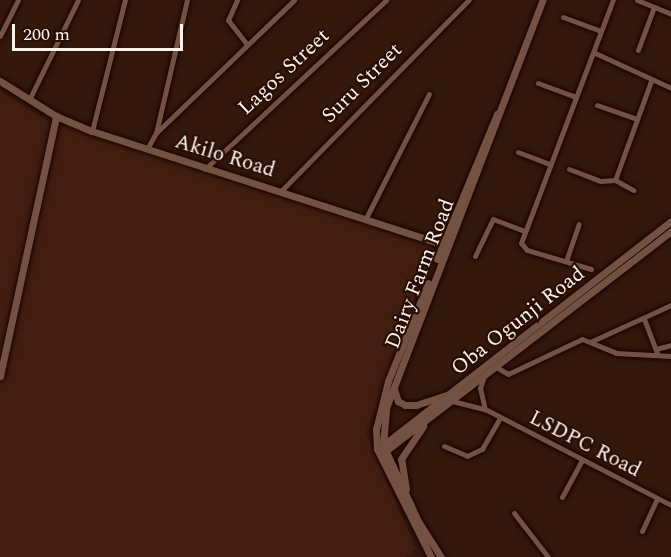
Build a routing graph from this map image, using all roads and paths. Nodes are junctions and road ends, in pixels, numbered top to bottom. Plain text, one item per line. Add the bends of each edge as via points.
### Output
1 (18, 0) edge
2 (78, 0) edge
3 (125, 0) edge
4 (187, 0) edge
5 (237, 0) edge
6 (294, 0) edge
7 (386, 0) edge
8 (469, 0) edge
9 (543, 0) edge
10 (613, 0) edge
11 (637, 0) edge
12 (654, 7) junction
13 (671, 14) edge
14 (563, 17) dead end
15 (601, 31) junction
16 (0, 36) edge
17 (247, 44) junction
18 (638, 50) dead end
19 (595, 53) junction
20 (0, 81) edge
21 (651, 81) junction
22 (538, 83) dead end
23 (671, 88) edge
24 (429, 94) dead end
25 (576, 97) junction
26 (29, 100) junction
27 (597, 105) dead end
28 (56, 116) junction
29 (637, 119) junction
30 (92, 130) junction
31 (156, 133) junction
32 (147, 149) junction
33 (518, 152) dead end
34 (550, 164) junction
35 (205, 169) junction
36 (569, 169) dead end
37 (615, 180) junction
38 (633, 190) dead end
39 (281, 191) junction
40 (366, 218) junction
41 (671, 221) edge
42 (579, 224) dead end
43 (525, 231) junction
44 (671, 231) edge
45 (446, 245) junction
46 (475, 256) dead end
47 (566, 261) junction
48 (591, 269) dead end
49 (601, 280) junction
50 (671, 305) edge
51 (644, 319) junction
52 (590, 342) junction
53 (671, 345) edge
54 (656, 351) junction
55 (671, 356) edge
56 (494, 364) junction
57 (485, 375) junction
58 (0, 376) edge
59 (394, 386) junction
60 (457, 391) junction
61 (452, 401) junction
62 (485, 409) junction
63 (499, 418) junction
64 (429, 419) junction
65 (444, 446) dead end
66 (381, 450) junction
67 (582, 460) junction
68 (562, 497) dead end
69 (406, 498) junction
70 (657, 500) junction
71 (671, 506) edge
72 (514, 513) dead end
73 (642, 531) dead end
74 (432, 555) edge
75 (548, 557) edge

1 - 16 street
2 - 26 street
3 - 30 street
4 - 31 street
5 - 17 street via 228,20
6 - 17 street
7 - 35 street, Lagos Street
8 - 39 street, Suru Street
9 - 45 main road, Dairy Farm Road
10 - 15 street
11 - 12 street
12 - 13 street
12 - 18 street
14 - 15 street
15 - 19 street
17 - 31 street
19 - 21 street
19 - 25 street
20 - 26 main road, Akilo Road
21 - 23 street
21 - 29 street
22 - 25 street
24 - 40 street
25 - 34 street
26 - 28 main road, Akilo Road
27 - 29 street
28 - 30 main road, Akilo Road
28 - 58 main road
29 - 37 street
30 - 32 main road, Akilo Road
31 - 32 street
32 - 35 main road, Akilo Road
33 - 34 street
34 - 43 street
35 - 39 main road, Akilo Road
36 - 37 street via 601,181
37 - 38 street
39 - 40 main road, Akilo Road
40 - 45 main road, Akilo Road
41 - 49 main road, Oba Ogunji Road
42 - 47 street
43 - 46 street via 493,219
43 - 47 street via 523,247
44 - 49 main road, Oba Ogunji Road
45 - 59 main road, Dairy Farm Road
45 - 66 main road, Dairy Farm Road via 388,381 376,429
47 - 48 street
49 - 56 main road, Oba Ogunji Road
50 - 51 street
51 - 52 street
51 - 54 street
52 - 54 street via 600,349 639,357
52 - 56 street via 579,339 508,374
53 - 54 street
54 - 55 street
56 - 57 main road, Oba Ogunji Road
56 - 60 main road, Oba Ogunji Road
57 - 61 main road, Oba Ogunji Road
57 - 62 street via 480,388
59 - 60 main road via 394,395 405,405
59 - 66 main road, Dairy Farm Road via 386,408
60 - 66 main road, Oba Ogunji Road
61 - 62 street, LSDPC Road
61 - 64 main road, Oba Ogunji Road
62 - 63 street, LSDPC Road
63 - 65 street via 482,449 467,456
63 - 67 street, LSDPC Road
64 - 66 main road, Oba Ogunji Road
64 - 69 main road via 401,459
66 - 69 main road
66 - 74 main road
67 - 68 street
67 - 70 street, LSDPC Road
69 - 74 main road
70 - 71 street, LSDPC Road
70 - 73 street
72 - 75 street

